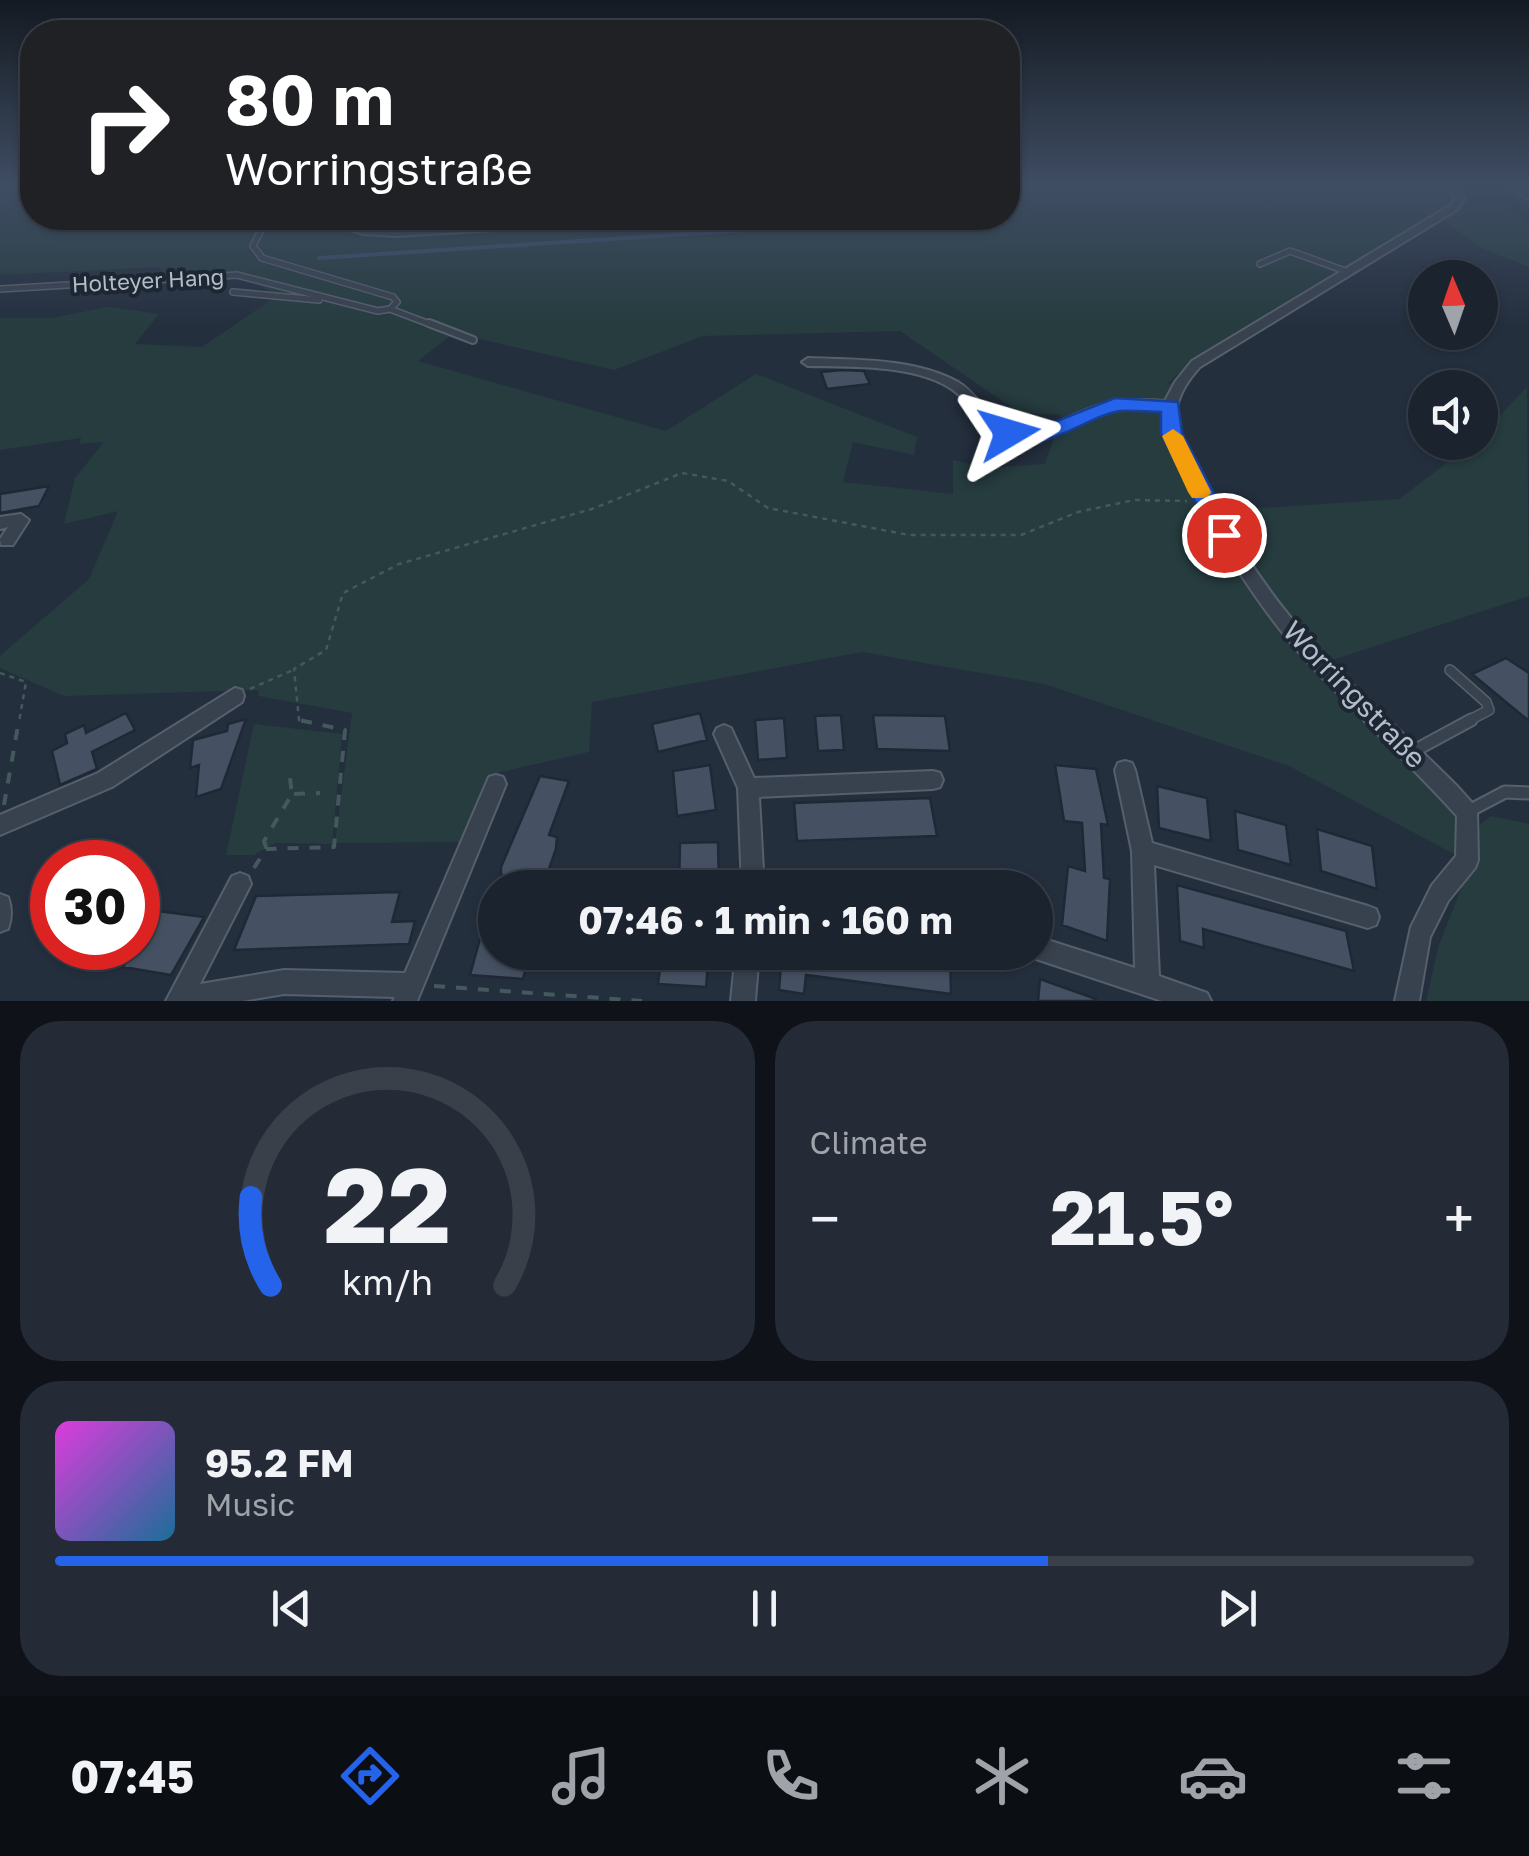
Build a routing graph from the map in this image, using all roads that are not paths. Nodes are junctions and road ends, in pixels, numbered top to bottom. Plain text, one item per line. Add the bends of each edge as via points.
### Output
1 (260, 233) edge
2 (1413, 233) edge
3 (1260, 264) dead end
4 (1348, 272) junction
5 (0, 289) edge
6 (234, 292) dead end
7 (346, 303) junction
8 (390, 309) junction
9 (474, 340) dead end
10 (808, 362) dead end
11 (1171, 406) junction
12 (0, 523) edge
13 (7, 541) dead end
14 (1450, 670) dead end
15 (235, 696) road end
16 (724, 734) dead end
17 (1412, 752) junction
18 (1124, 770) dead end
19 (933, 780) dead end
20 (496, 784) dead end
21 (748, 788) junction
22 (1529, 793) edge
23 (1467, 812) junction
24 (0, 825) edge
25 (1143, 851) junction
26 (752, 870) edge
27 (240, 884) road end
28 (0, 905) edge
29 (1368, 917) dead end
30 (0, 922) edge
31 (1053, 954) edge
32 (746, 970) edge
33 (1148, 984) junction
34 (406, 993) edge
35 (178, 1000) edge
36 (743, 1001) edge
37 (1199, 1001) edge
38 (1407, 1001) edge

1 - 8 lane, Holteyer Hang via 254,246 262,258 393,297 398,302
2 - 4 street
3 - 4 lane via 1290,252
4 - 11 street via 1196,364 1180,381
5 - 7 lane, Holteyer Hang via 237,275
6 - 7 lane
7 - 8 lane, Holteyer Hang
8 - 9 lane
10 - 11 street via 889,368 950,382 1009,433 1039,436 1115,405
11 - 17 street, Worringstraße via 1172,433 1243,568 1324,668
12 - 13 street via 22,520
14 - 17 lane via 1489,710
15 - 24 street via 105,780
16 - 21 street
17 - 23 street, Worringstraße
18 - 25 street
19 - 21 street
20 - 34 street
21 - 26 street
22 - 23 lane via 1504,792
23 - 38 street via 1467,860 1419,935
25 - 29 street
25 - 33 street
27 - 35 street
28 - 30 street
31 - 33 street
32 - 36 street
33 - 37 street
34 - 35 street via 284,982

